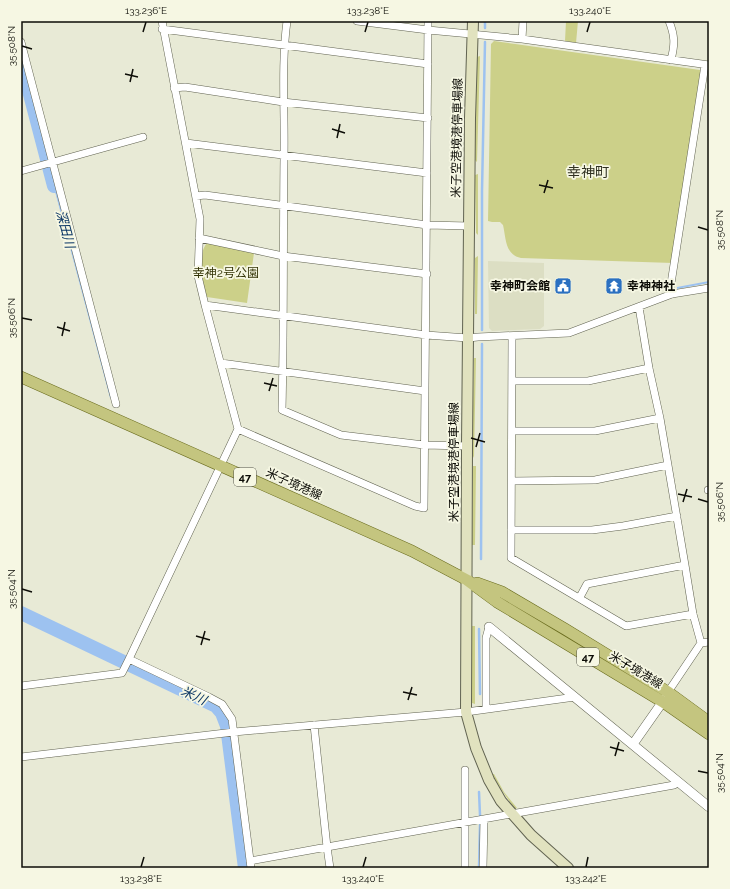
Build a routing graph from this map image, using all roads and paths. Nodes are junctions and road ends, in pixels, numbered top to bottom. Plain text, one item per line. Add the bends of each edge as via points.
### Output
1 (162, 21) edge
2 (287, 21) edge
3 (357, 21) edge
4 (428, 21) edge
5 (473, 21) edge
6 (523, 21) edge
7 (668, 21) edge
8 (162, 29) junction
9 (428, 30) junction
10 (473, 34) junction
11 (522, 39) junction
12 (21, 42) edge
13 (284, 44) junction
14 (671, 60) junction
15 (428, 64) junction
16 (707, 65) edge
17 (174, 88) junction
18 (283, 102) junction
19 (428, 118) junction
20 (143, 137) dead end
21 (186, 144) junction
22 (284, 156) junction
23 (52, 163) junction
24 (21, 171) edge
25 (427, 173) junction
26 (196, 196) junction
27 (283, 206) junction
28 (427, 225) junction
29 (469, 226) junction
30 (199, 238) junction
31 (283, 256) junction
32 (427, 274) junction
33 (709, 288) edge
34 (672, 294) junction
35 (205, 305) junction
36 (639, 307) junction
37 (283, 316) junction
38 (426, 335) junction
39 (512, 336) junction
40 (468, 338) junction
41 (221, 363) junction
42 (650, 368) junction
43 (283, 372) junction
44 (21, 377) edge
45 (512, 381) junction
46 (425, 391) junction
47 (116, 404) dead end
48 (660, 418) junction
49 (238, 429) junction
50 (512, 431) junction
51 (424, 445) junction
52 (467, 446) junction
53 (668, 465) junction
54 (221, 466) junction
55 (512, 481) junction
56 (677, 516) junction
57 (511, 530) junction
58 (685, 565) junction
59 (467, 580) junction
60 (580, 597) junction
61 (693, 614) junction
62 (489, 627) joint
63 (709, 642) edge
64 (701, 643) junction
65 (129, 659) junction
66 (21, 686) edge
67 (575, 697) junction
68 (666, 697) junction
69 (486, 709) junction
70 (466, 712) junction
71 (709, 722) edge
72 (314, 725) junction
73 (234, 732) junction
74 (709, 734) edge
75 (633, 744) junction
76 (21, 757) edge
77 (465, 770) dead end
78 (679, 782) junction
79 (709, 807) edge
80 (513, 814) junction
81 (484, 819) junction
82 (465, 822) junction
83 (327, 847) junction
84 (250, 864) edge
85 (563, 866) edge
86 (330, 868) edge
87 (465, 868) edge
88 (483, 868) edge

1 - 8 street
2 - 13 street
3 - 9 street
4 - 9 street
5 - 10 main road, 米子空港境港停車場線
6 - 11 street
7 - 14 street via 673,33 674,48
8 - 13 street
8 - 17 street
9 - 10 street
9 - 15 street
10 - 11 street
10 - 29 main road, 米子空港境港停車場線
11 - 14 street
12 - 23 street
13 - 15 street
13 - 18 street
14 - 16 street
15 - 19 street
16 - 34 street via 670,290
17 - 18 street via 185,87
17 - 21 street
18 - 19 street
18 - 22 street
19 - 25 street
20 - 23 street
21 - 22 street
21 - 26 street
22 - 25 street
22 - 27 street
23 - 24 street
23 - 47 street via 90,298
25 - 28 street
26 - 27 street via 205,195
26 - 30 street via 200,219
27 - 28 street
27 - 31 street
28 - 29 street
28 - 32 street
29 - 40 main road, 米子空港境港停車場線
30 - 31 street
30 - 35 street via 198,276
31 - 32 street
31 - 37 street
32 - 38 street
33 - 34 street
34 - 36 street
35 - 37 street
35 - 41 street
36 - 39 street via 569,333
36 - 42 street
37 - 38 street
37 - 43 street
38 - 40 street
38 - 46 street
39 - 40 street
39 - 45 street
40 - 52 main road, 米子空港境港停車場線
41 - 43 street
41 - 49 street
42 - 45 street via 588,381
42 - 48 street
43 - 46 street
43 - 51 street via 282,410 340,435
44 - 54 main road, 米子境港線 / 47
45 - 50 street
46 - 51 street
48 - 50 street via 595,431
48 - 53 street
49 - 51 street via 424,508
49 - 54 street
50 - 55 street
51 - 52 street
52 - 59 main road, 米子空港境港停車場線
53 - 55 street via 595,480
53 - 56 street
54 - 59 main road, 米子境港線 / 47 via 412,551
54 - 65 street
55 - 57 street
56 - 57 street via 592,530
56 - 58 street
57 - 60 street via 511,558
58 - 60 street via 587,584
58 - 61 street
59 - 68 main road, 米子境港線 / 47 via 497,602
59 - 70 main road, 米子空港境港停車場線
60 - 61 street via 626,626
61 - 64 street
62 - 67 street
62 - 69 street via 486,638
63 - 64 street
64 - 68 street
65 - 66 street via 122,673
65 - 73 street via 222,704 232,719
67 - 69 street
67 - 75 street
68 - 71 main road, 米子境港線 / 47
68 - 74 main road, 米子境港線 / 47
68 - 75 street
69 - 70 street
70 - 72 street
70 - 80 main road, 米子空港境港停車場線 via 476,748 489,780 501,801
72 - 73 street
72 - 83 street
73 - 76 street
73 - 84 street
75 - 78 street
77 - 82 street
78 - 79 street
78 - 80 street
80 - 81 street
80 - 85 main road, 米子空港境港停車場線
81 - 82 street
81 - 88 street
82 - 83 street
82 - 87 street
83 - 84 street
83 - 86 street

